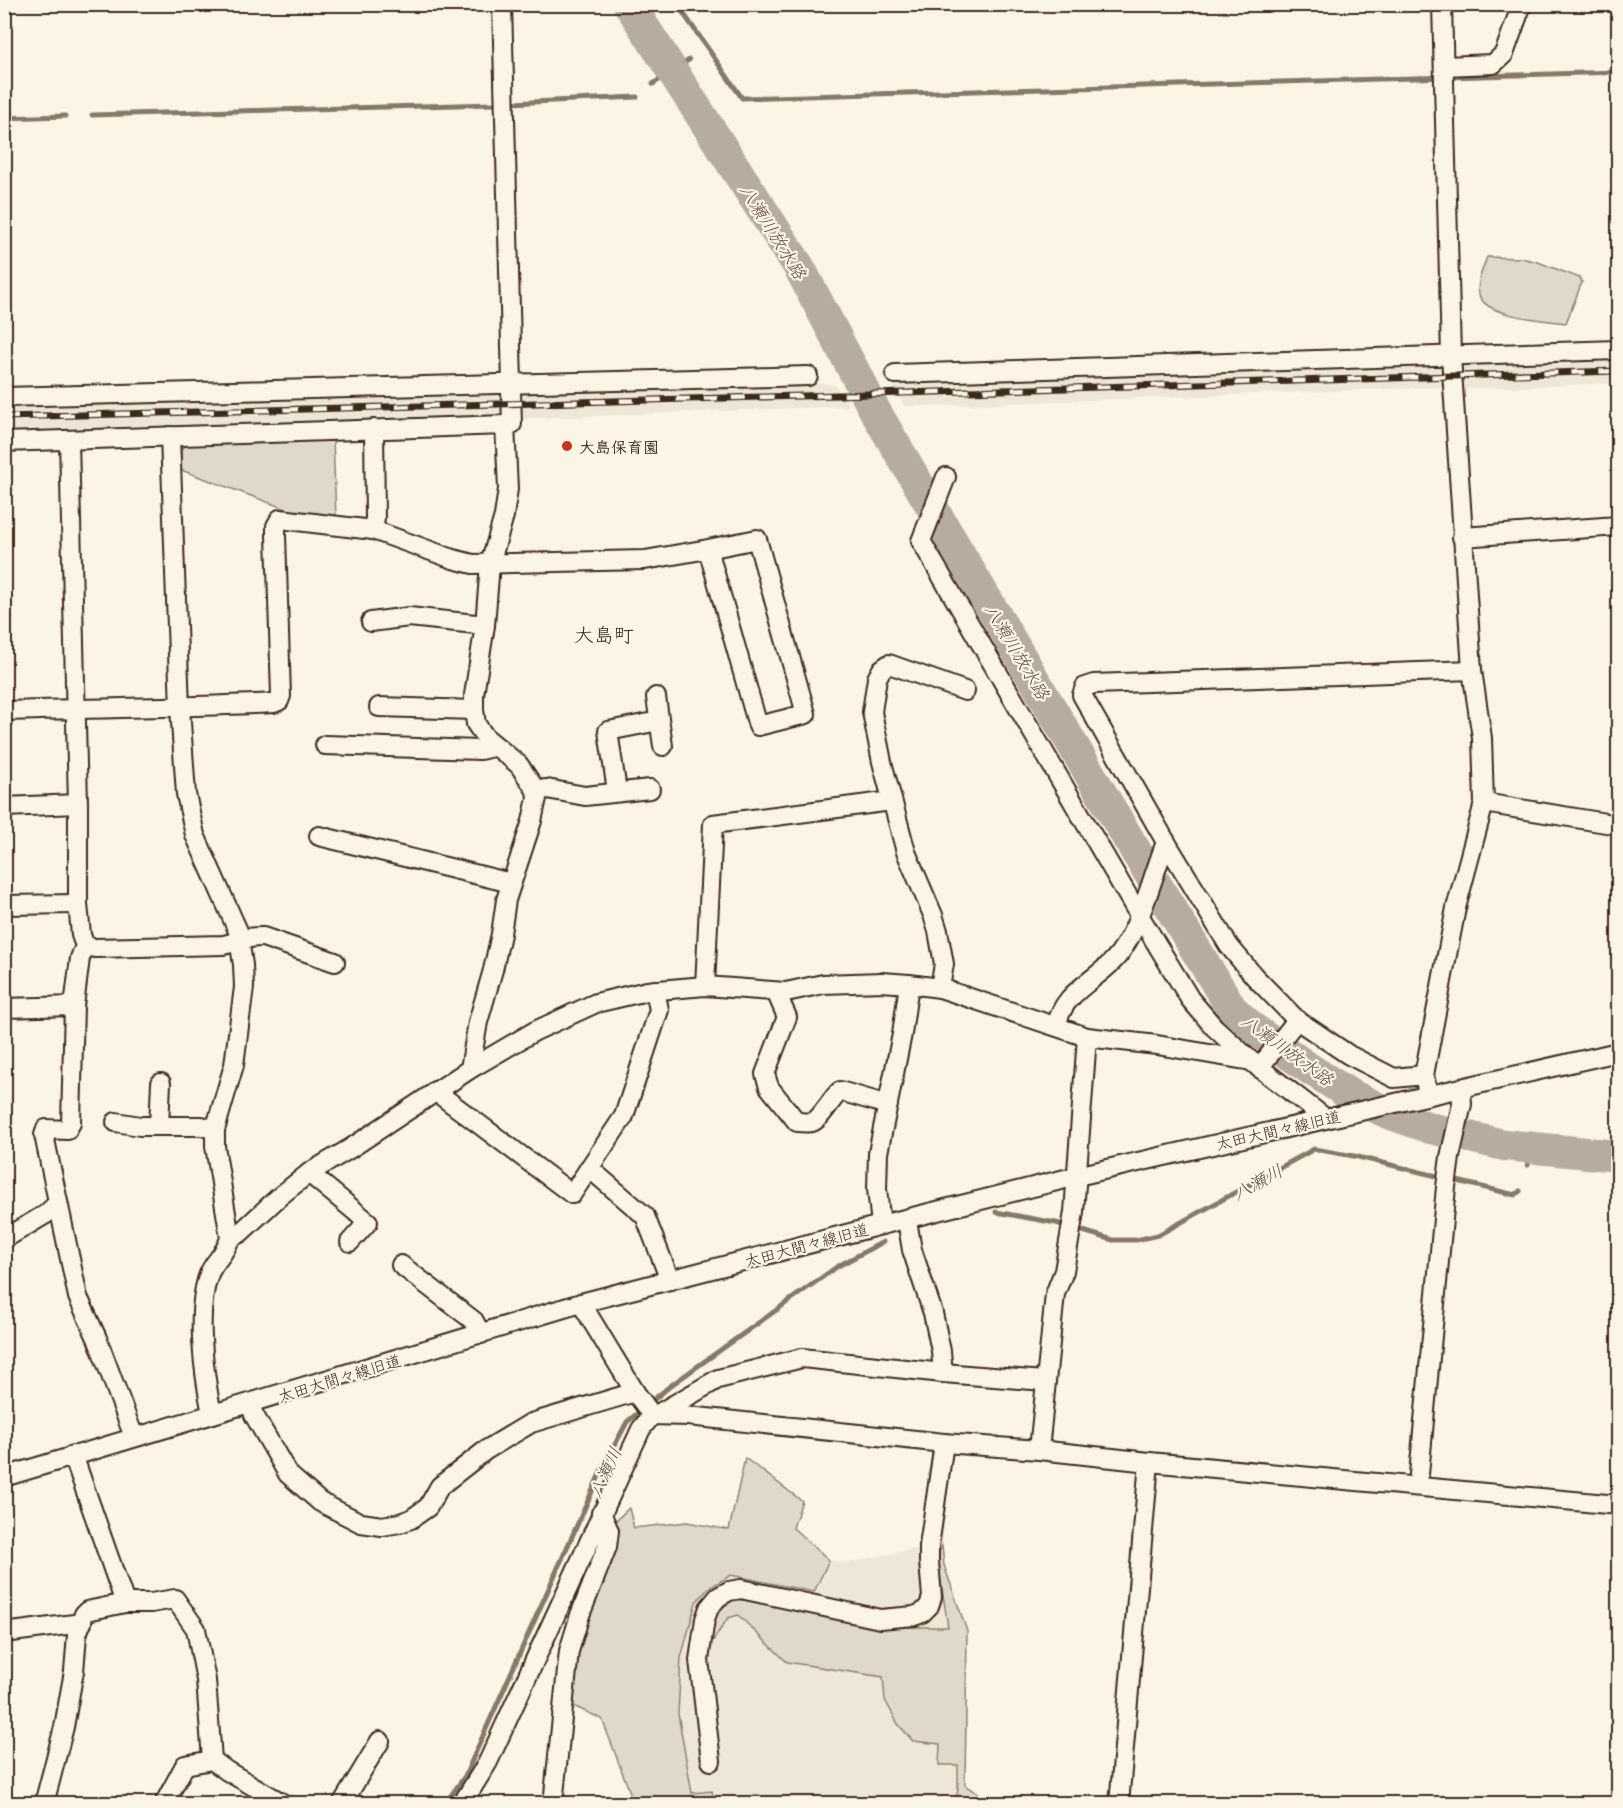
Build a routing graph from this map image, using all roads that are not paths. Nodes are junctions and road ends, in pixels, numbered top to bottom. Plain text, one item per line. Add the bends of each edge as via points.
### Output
1 (502, 4) edge
2 (1442, 4) edge
3 (1522, 4) edge
4 (1444, 66) junction
5 (1618, 350) edge
6 (1451, 356) junction
7 (895, 374) dead end
8 (808, 376) dead end
9 (512, 384) junction
10 (4, 397) edge
11 (512, 424) dead end
12 (374, 429) junction
13 (170, 436) junction
14 (69, 440) junction
15 (4, 442) edge
16 (946, 477) dead end
17 (1618, 526) edge
18 (373, 530) junction
19 (1462, 537) junction
20 (708, 549) junction
21 (490, 564) junction
22 (371, 622) dead end
23 (485, 625) junction
24 (1472, 670) junction
25 (965, 691) dead end
26 (656, 697) dead end
27 (379, 707) dead end
28 (180, 708) junction
29 (76, 709) junction
30 (474, 710) junction
31 (4, 711) edge
32 (659, 721) junction
33 (325, 745) dead end
34 (493, 745) junction
35 (663, 746) dead end
36 (534, 785) junction
37 (650, 789) dead end
38 (617, 791) junction
39 (892, 801) junction
40 (1484, 803) junction
41 (78, 804) junction
42 (4, 807) edge
43 (1618, 825) edge
44 (319, 836) dead end
45 (1164, 846) junction
46 (508, 891) junction
47 (78, 904) junction
48 (4, 905) edge
49 (1141, 911) junction
50 (239, 939) junction
51 (85, 946) junction
52 (335, 963) dead end
53 (909, 984) junction
54 (705, 986) junction
55 (940, 988) junction
56 (655, 990) junction
57 (781, 992) junction
58 (74, 1006) junction
59 (4, 1008) edge
60 (1295, 1022) junction
61 (1057, 1026) junction
62 (1087, 1037) junction
63 (1618, 1052) edge
64 (1258, 1064) junction
65 (470, 1069) junction
66 (1425, 1075) junction
67 (161, 1083) dead end
68 (1461, 1089) junction
69 (435, 1091) junction
70 (1420, 1097) junction
71 (888, 1105) junction
72 (1330, 1117) junction
73 (116, 1122) dead end
74 (159, 1125) junction
75 (215, 1130) junction
76 (590, 1168) junction
77 (309, 1173) junction
78 (1077, 1176) junction
79 (58, 1203) junction
80 (907, 1220) junction
81 (881, 1225) junction
82 (230, 1238) junction
83 (4, 1239) edge
84 (350, 1242) dead end
85 (401, 1265) dead end
86 (670, 1280) junction
87 (582, 1303) junction
88 (481, 1334) junction
89 (943, 1373) junction
90 (1045, 1381) junction
91 (637, 1394) junction
92 (250, 1403) junction
93 (212, 1414) junction
94 (654, 1415) junction
95 (134, 1437) junction
96 (944, 1443) junction
97 (1039, 1450) junction
98 (73, 1455) junction
99 (1149, 1462) junction
100 (4, 1477) edge
101 (1418, 1485) junction
102 (1618, 1505) edge
103 (602, 1513) junction
104 (125, 1603) junction
105 (82, 1623) junction
106 (4, 1633) edge
107 (380, 1741) dead end
108 (212, 1760) junction
109 (711, 1761) dead end
110 (44, 1803) edge
111 (164, 1803) edge
112 (284, 1803) edge
113 (342, 1803) edge
114 (462, 1803) edge
115 (553, 1803) edge
116 (1119, 1803) edge

1 - 9 street
2 - 4 street
3 - 4 street via 1504,54 1493,64
4 - 6 street
5 - 6 street
6 - 7 street
6 - 19 street
8 - 9 street
9 - 10 street
9 - 11 street
12 - 13 street
12 - 18 street
12 - 21 street via 505,425 508,489
13 - 14 street
13 - 28 street
14 - 15 street
14 - 29 street
16 - 49 street via 921,542
17 - 19 street
18 - 21 street via 453,559
18 - 28 street via 280,519 276,526 279,701
19 - 24 street
20 - 20 street via 758,726 806,714 757,538
20 - 21 street via 645,560
21 - 23 street
22 - 23 street via 409,617
23 - 30 street
24 - 40 street via 1482,738
24 - 45 street via 1085,687 1082,695
25 - 39 street via 889,664 882,669 872,712
26 - 32 street
27 - 30 street
28 - 29 street
28 - 50 street via 186,794 195,835
29 - 31 street
29 - 41 street
30 - 34 street via 477,724
32 - 35 street
32 - 38 street via 608,731
33 - 34 street via 480,750
34 - 36 street via 519,765
36 - 38 street via 585,796
36 - 46 street via 536,809
37 - 38 street
39 - 54 street via 713,824
39 - 55 street via 906,852 938,931 944,964
40 - 43 street
40 - 66 street via 1456,908
41 - 42 street
41 - 47 street
44 - 46 street
45 - 49 street
45 - 60 street via 1229,945
46 - 65 street
47 - 48 street
47 - 51 street
49 - 61 street via 1119,955 1073,994 1058,1016
49 - 64 street via 1190,999 1214,1027
50 - 51 street via 223,945
50 - 52 street via 263,937
50 - 75 street via 244,987 234,1065
51 - 58 street
53 - 55 street
53 - 57 street via 823,984
53 - 71 street
54 - 56 street
54 - 57 street
55 - 61 street
56 - 65 street via 596,1003 535,1031
56 - 76 street via 659,1010 624,1116
57 - 71 street via 787,1017 765,1074 769,1087 797,1122 811,1123 820,1117 840,1091
58 - 59 street
58 - 79 street via 71,1123 67,1130 46,1129 44,1135
60 - 64 street
60 - 66 street via 1394,1078
61 - 62 street
62 - 64 street via 1157,1045
62 - 78 street
63 - 68 street, 太田大間々線旧道
64 - 72 street
65 - 69 street
66 - 70 street
67 - 74 street
68 - 70 street, 太田大間々線旧道
68 - 101 street via 1446,1187
69 - 76 street via 572,1194
69 - 77 street
70 - 72 street, 太田大間々線旧道
71 - 81 street via 878,1153
72 - 78 street, 太田大間々線旧道
73 - 74 street
74 - 75 street
75 - 82 street
76 - 86 street via 645,1216
77 - 82 street
77 - 84 street via 368,1222
78 - 80 street, 太田大間々線旧道
78 - 90 street via 1071,1240 1055,1294
79 - 83 street
79 - 95 street via 78,1297
80 - 81 street, 太田大間々線旧道
80 - 89 street via 912,1250 933,1313
81 - 86 street, 太田大間々線旧道
82 - 93 street via 210,1272 203,1298
85 - 88 street via 474,1321
86 - 87 street, 太田大間々線旧道
87 - 88 street, 太田大間々線旧道
87 - 91 street
88 - 92 street, 太田大間々線旧道
89 - 90 street
89 - 94 street via 802,1358 718,1379
90 - 97 street
91 - 92 street via 531,1424 486,1450 440,1486 428,1507 411,1519 382,1526 361,1523 320,1502 288,1474
91 - 94 street
92 - 93 street, 太田大間々線旧道
93 - 95 street, 太田大間々線旧道
94 - 96 street
94 - 103 street via 641,1429
95 - 98 street, 太田大間々線旧道
96 - 97 street
96 - 109 street via 929,1546 932,1597 922,1613 880,1619 741,1589 729,1590 710,1608 699,1660
97 - 99 street
98 - 100 street, 太田大間々線旧道
98 - 104 street
99 - 101 street
99 - 116 street
101 - 102 street
103 - 114 street via 488,1762
103 - 115 street via 609,1531 607,1547 569,1651
104 - 105 street via 87,1611
104 - 108 street via 176,1599 196,1629 206,1680
105 - 106 street
105 - 110 street via 64,1727
107 - 113 street
108 - 111 street via 185,1765
108 - 112 street

